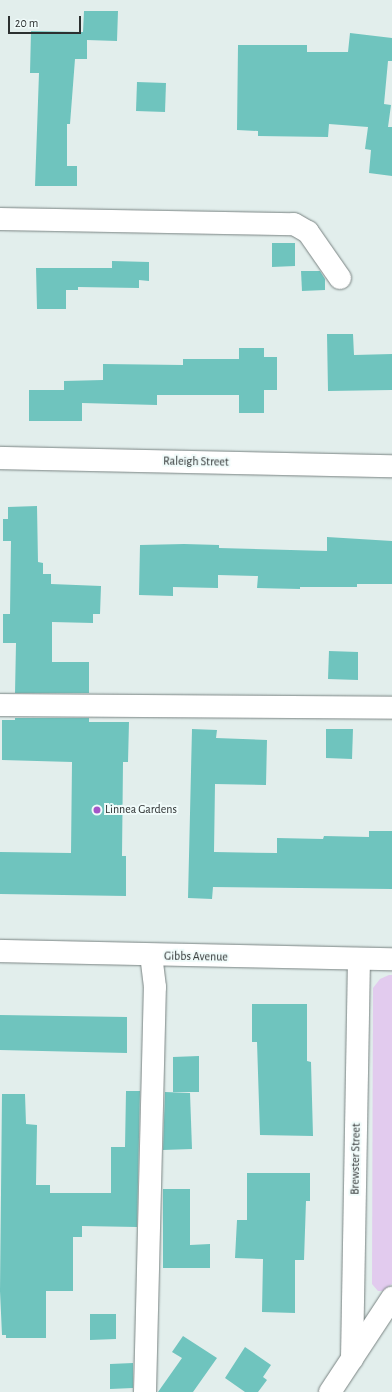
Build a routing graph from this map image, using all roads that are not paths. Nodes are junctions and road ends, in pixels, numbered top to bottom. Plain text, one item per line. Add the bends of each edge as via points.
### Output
1 (0, 218) edge
2 (340, 278) dead end
3 (0, 458) edge
4 (392, 466) edge
5 (0, 705) edge
6 (392, 708) edge
7 (0, 951) edge
8 (151, 956) junction
9 (359, 959) junction
10 (392, 959) edge
11 (392, 1298) edge
12 (352, 1359) junction
13 (145, 1392) edge
14 (330, 1392) edge

1 - 2 street via 294,224 308,232
3 - 4 street, Raleigh Street
5 - 6 street
7 - 8 street, Gibbs Avenue
8 - 9 street, Gibbs Avenue
8 - 13 street via 155,987
9 - 10 street, Gibbs Avenue
9 - 12 street, Brewster Street
11 - 12 street
12 - 14 street

